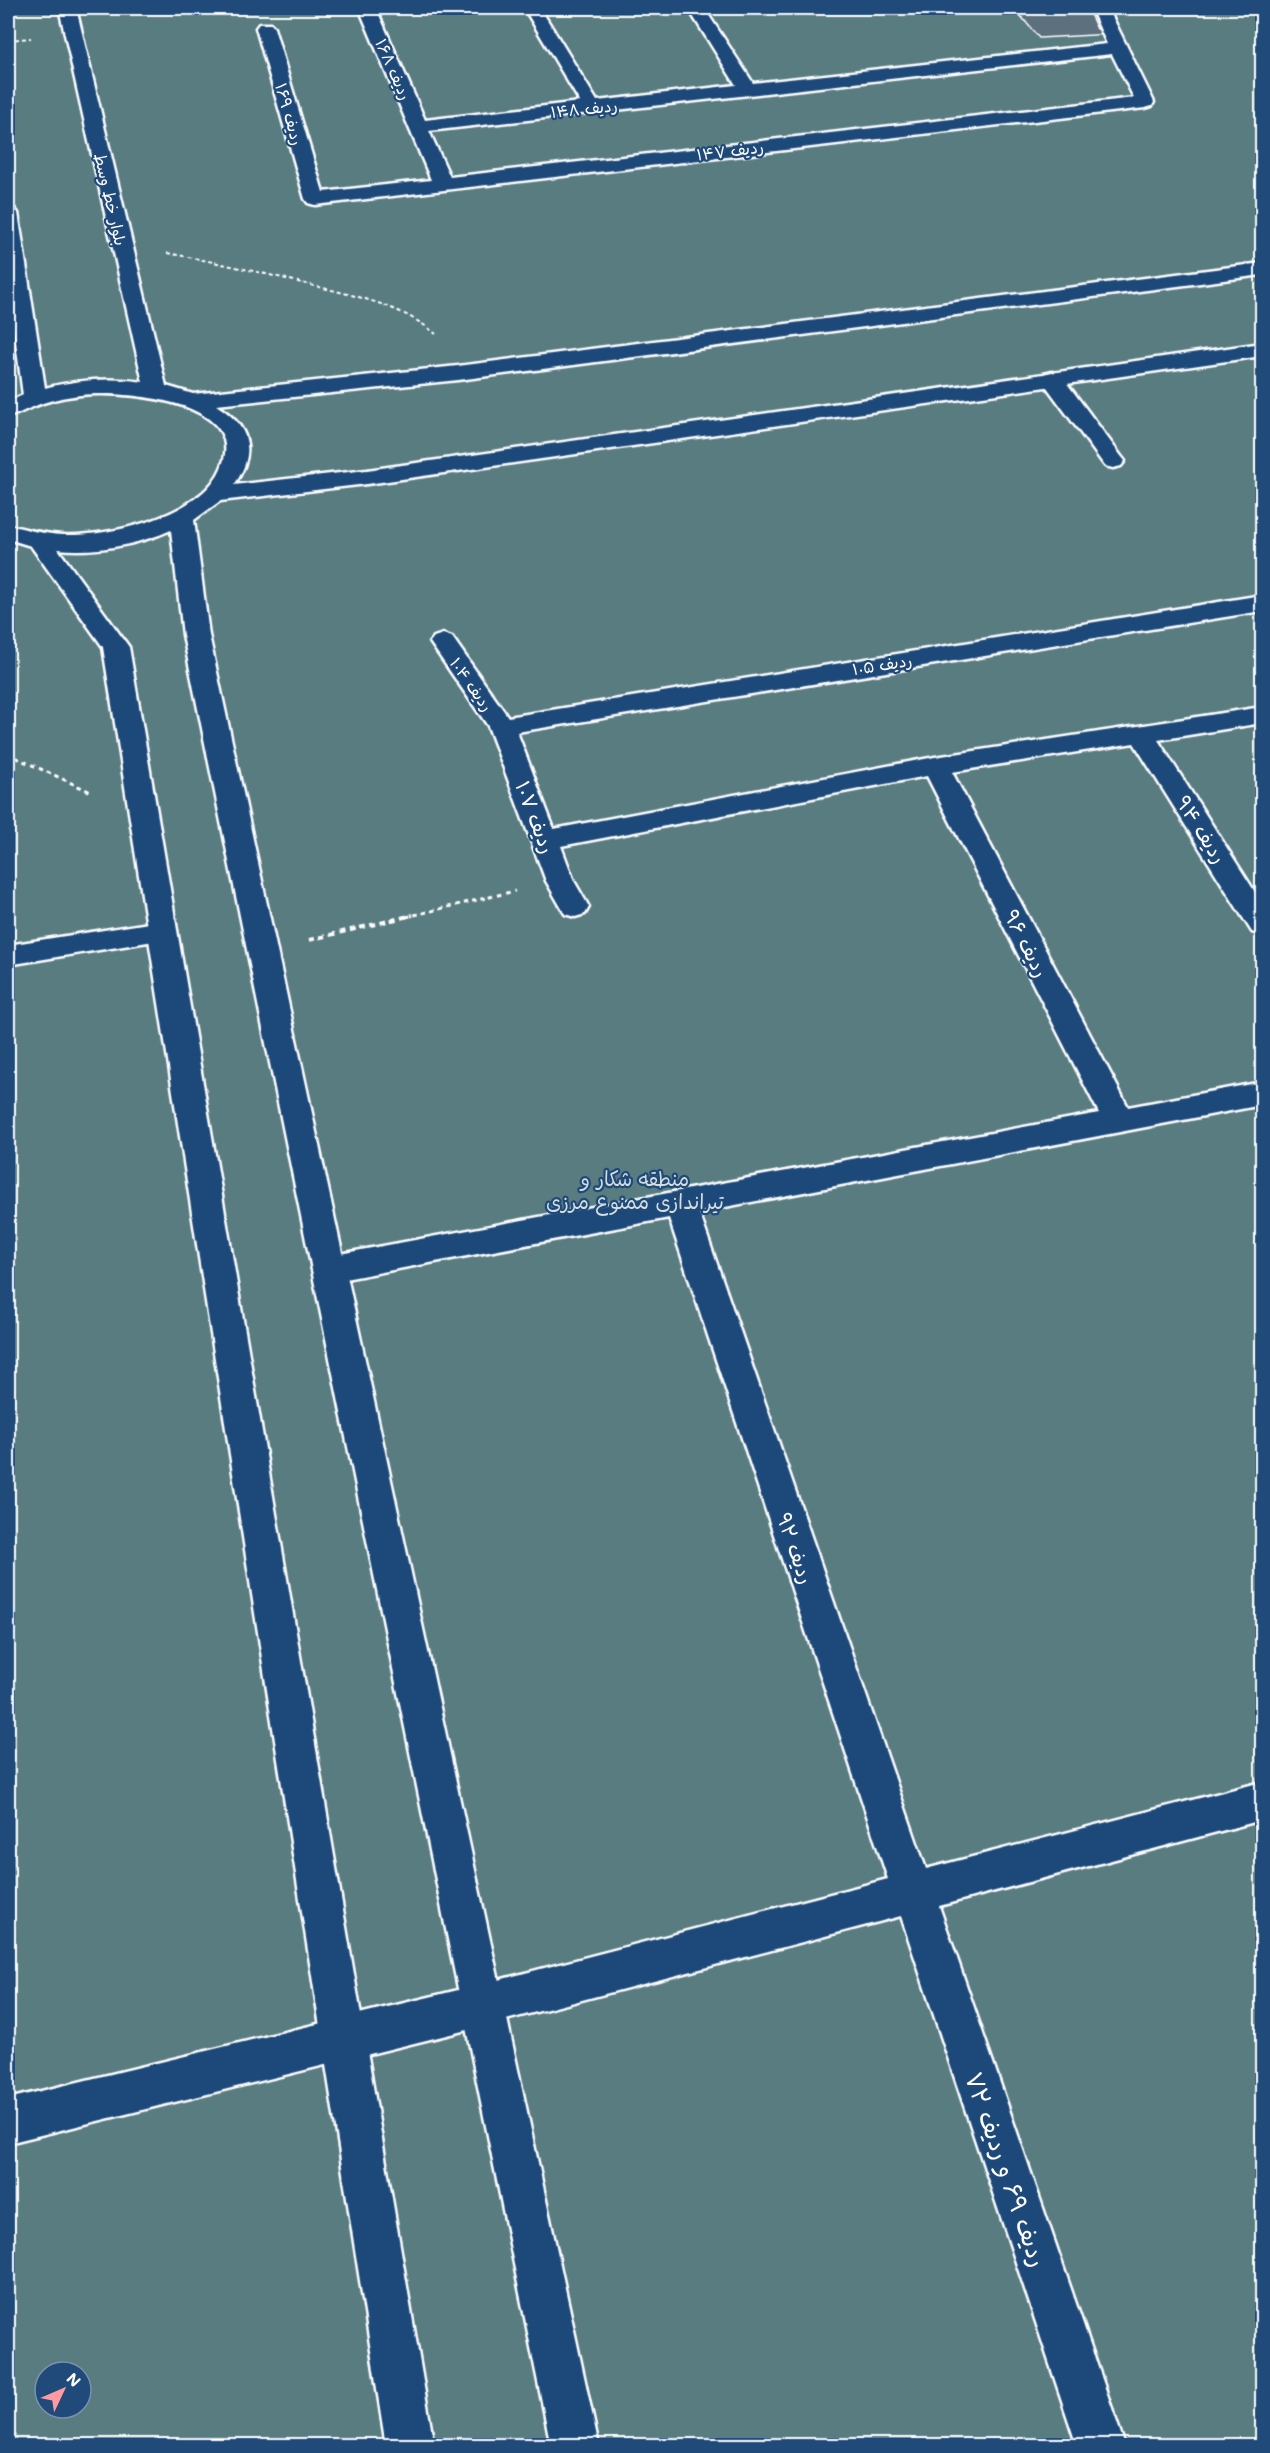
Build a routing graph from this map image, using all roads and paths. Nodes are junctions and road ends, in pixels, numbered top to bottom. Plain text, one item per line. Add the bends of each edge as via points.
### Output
1 (67, 8) edge
2 (532, 8) edge
3 (696, 8) edge
4 (1100, 8) edge
5 (368, 10) edge
6 (265, 28) dead end
7 (1118, 48) junction
8 (748, 90) junction
9 (592, 107) junction
10 (419, 126) junction
11 (443, 184) junction
12 (315, 199) joint
13 (8, 213) edge
14 (122, 245) junction
15 (1263, 269) edge
16 (1263, 349) edge
17 (458, 373) junction
18 (1052, 379) junction
19 (156, 390) junction
20 (35, 399) junction
21 (194, 401) junction
22 (9, 409) edge
23 (1113, 461) dead end
24 (216, 494) junction
25 (182, 517) junction
26 (18, 536) edge
27 (1263, 603) edge
28 (443, 642) dead end
29 (1263, 715) edge
30 (501, 726) junction
31 (1141, 734) junction
32 (8, 754) edge
33 (935, 766) junction
34 (143, 816) junction
35 (545, 840) junction
36 (560, 881) junction
37 (575, 907) dead end
38 (1263, 925) edge
39 (162, 931) junction
40 (262, 951) junction
41 (8, 956) edge
42 (1263, 1094) edge
43 (1119, 1120) junction
44 (680, 1203) junction
45 (329, 1269) junction
46 (1263, 1801) edge
47 (912, 1893) junction
48 (483, 2005) junction
49 (343, 2039) junction
50 (8, 2121) edge
51 (410, 2445) edge
52 (575, 2445) edge
53 (1101, 2445) edge

1 - 14 street, بلوار خط وسط
2 - 9 street
3 - 8 street
4 - 7 street
5 - 10 street, ردیف ۱۶۸
6 - 12 street, ردیف ۱۶۹
7 - 8 street, ردیف ۱۴۸
7 - 11 street, ردیف ۱۴۷ via 1145,102
8 - 9 street, ردیف ۱۴۸
9 - 10 street, ردیف ۱۴۸
10 - 11 street, ردیف ۱۶۸
11 - 12 street, ردیف ۱۴۷
13 - 20 street
14 - 17 path via 214,261 361,298 424,322 447,343
14 - 19 street, بلوار خط وسط
15 - 17 street
16 - 18 street
17 - 21 street
18 - 23 street
18 - 24 street via 367,477
19 - 20 street via 116,386
19 - 21 street
20 - 22 street
21 - 24 street via 222,419 237,442 234,468
24 - 25 street
25 - 26 street via 129,535 89,542
25 - 40 street via 196,635
26 - 34 street via 116,647
27 - 30 street, ردیف ۱۰۵
28 - 30 street, ردیف ۱۰۴
29 - 31 street
30 - 35 street, ردیف ۱۰۷
31 - 33 street
31 - 38 street, ردیف ۹۴
32 - 34 path
33 - 35 street
33 - 43 street, ردیف ۹۶
34 - 39 street
35 - 36 street, ردیف ۱۰۷
36 - 37 street, ردیف ۱۰۷
36 - 40 path
39 - 41 street
39 - 49 street
40 - 45 street
42 - 43 street
43 - 44 street
44 - 45 street
44 - 47 street, ردیف ۹۲
45 - 48 street
46 - 47 street
47 - 48 street
47 - 53 street, ردیف ۶۹ و ردیف ۷۲
48 - 49 street
48 - 52 street
49 - 50 street
49 - 51 street

